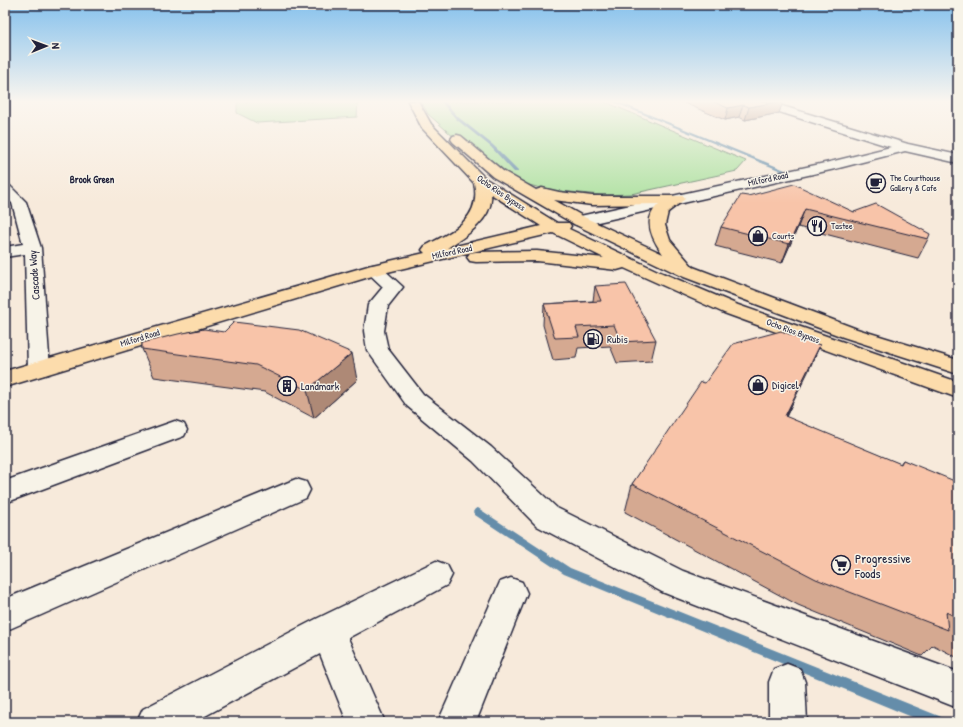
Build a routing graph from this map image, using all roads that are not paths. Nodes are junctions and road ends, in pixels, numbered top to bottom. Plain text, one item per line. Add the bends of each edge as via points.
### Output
1 (435, 135) edge
2 (452, 135) edge
3 (866, 135) edge
4 (905, 147) junction
5 (958, 159) edge
6 (498, 174) junction
7 (482, 182) junction
8 (5, 189) edge
9 (678, 199) junction
10 (580, 221) junction
11 (554, 228) junction
12 (33, 248) junction
13 (5, 252) edge
14 (413, 260) junction
15 (374, 270) junction
16 (690, 273) junction
17 (654, 276) junction
18 (958, 367) edge
19 (39, 369) junction
20 (5, 379) edge
21 (958, 390) edge
22 (175, 430) dead end
23 (296, 490) dead end
24 (5, 492) edge
25 (436, 575) dead end
26 (511, 593) dead end
27 (5, 615) edge
28 (328, 631) junction
29 (787, 682) dead end
30 (958, 690) edge
31 (156, 722) edge
32 (366, 722) edge
33 (457, 722) edge
34 (788, 722) edge

1 - 7 main road, Ocho Rios Bypass
2 - 6 main road, Ocho Rios Bypass
3 - 4 street
4 - 5 street
4 - 9 street, Milford Road
6 - 9 main road via 544,193 582,200
6 - 10 main road, Ocho Rios Bypass
7 - 11 main road, Ocho Rios Bypass
7 - 14 main road via 484,198 477,216 461,233
8 - 12 street, Cascade Way via 19,202
9 - 10 street, Milford Road
9 - 16 main road via 662,211 657,222 659,239
10 - 11 main road, Milford Road
10 - 16 main road, Ocho Rios Bypass
11 - 14 main road, Milford Road
11 - 17 main road, Ocho Rios Bypass
12 - 13 street
12 - 19 street, Cascade Way
14 - 15 main road, Milford Road
14 - 17 main road via 537,256 613,264
15 - 19 main road, Milford Road
15 - 30 street via 394,287 378,305 374,331 378,350 415,400 482,454 547,517 673,582
16 - 18 main road, Ocho Rios Bypass via 850,333
17 - 21 main road, Ocho Rios Bypass via 731,309
19 - 20 main road, Milford Road
22 - 24 street
23 - 27 street
25 - 28 street
26 - 33 street
28 - 31 street
28 - 32 street
29 - 34 street

